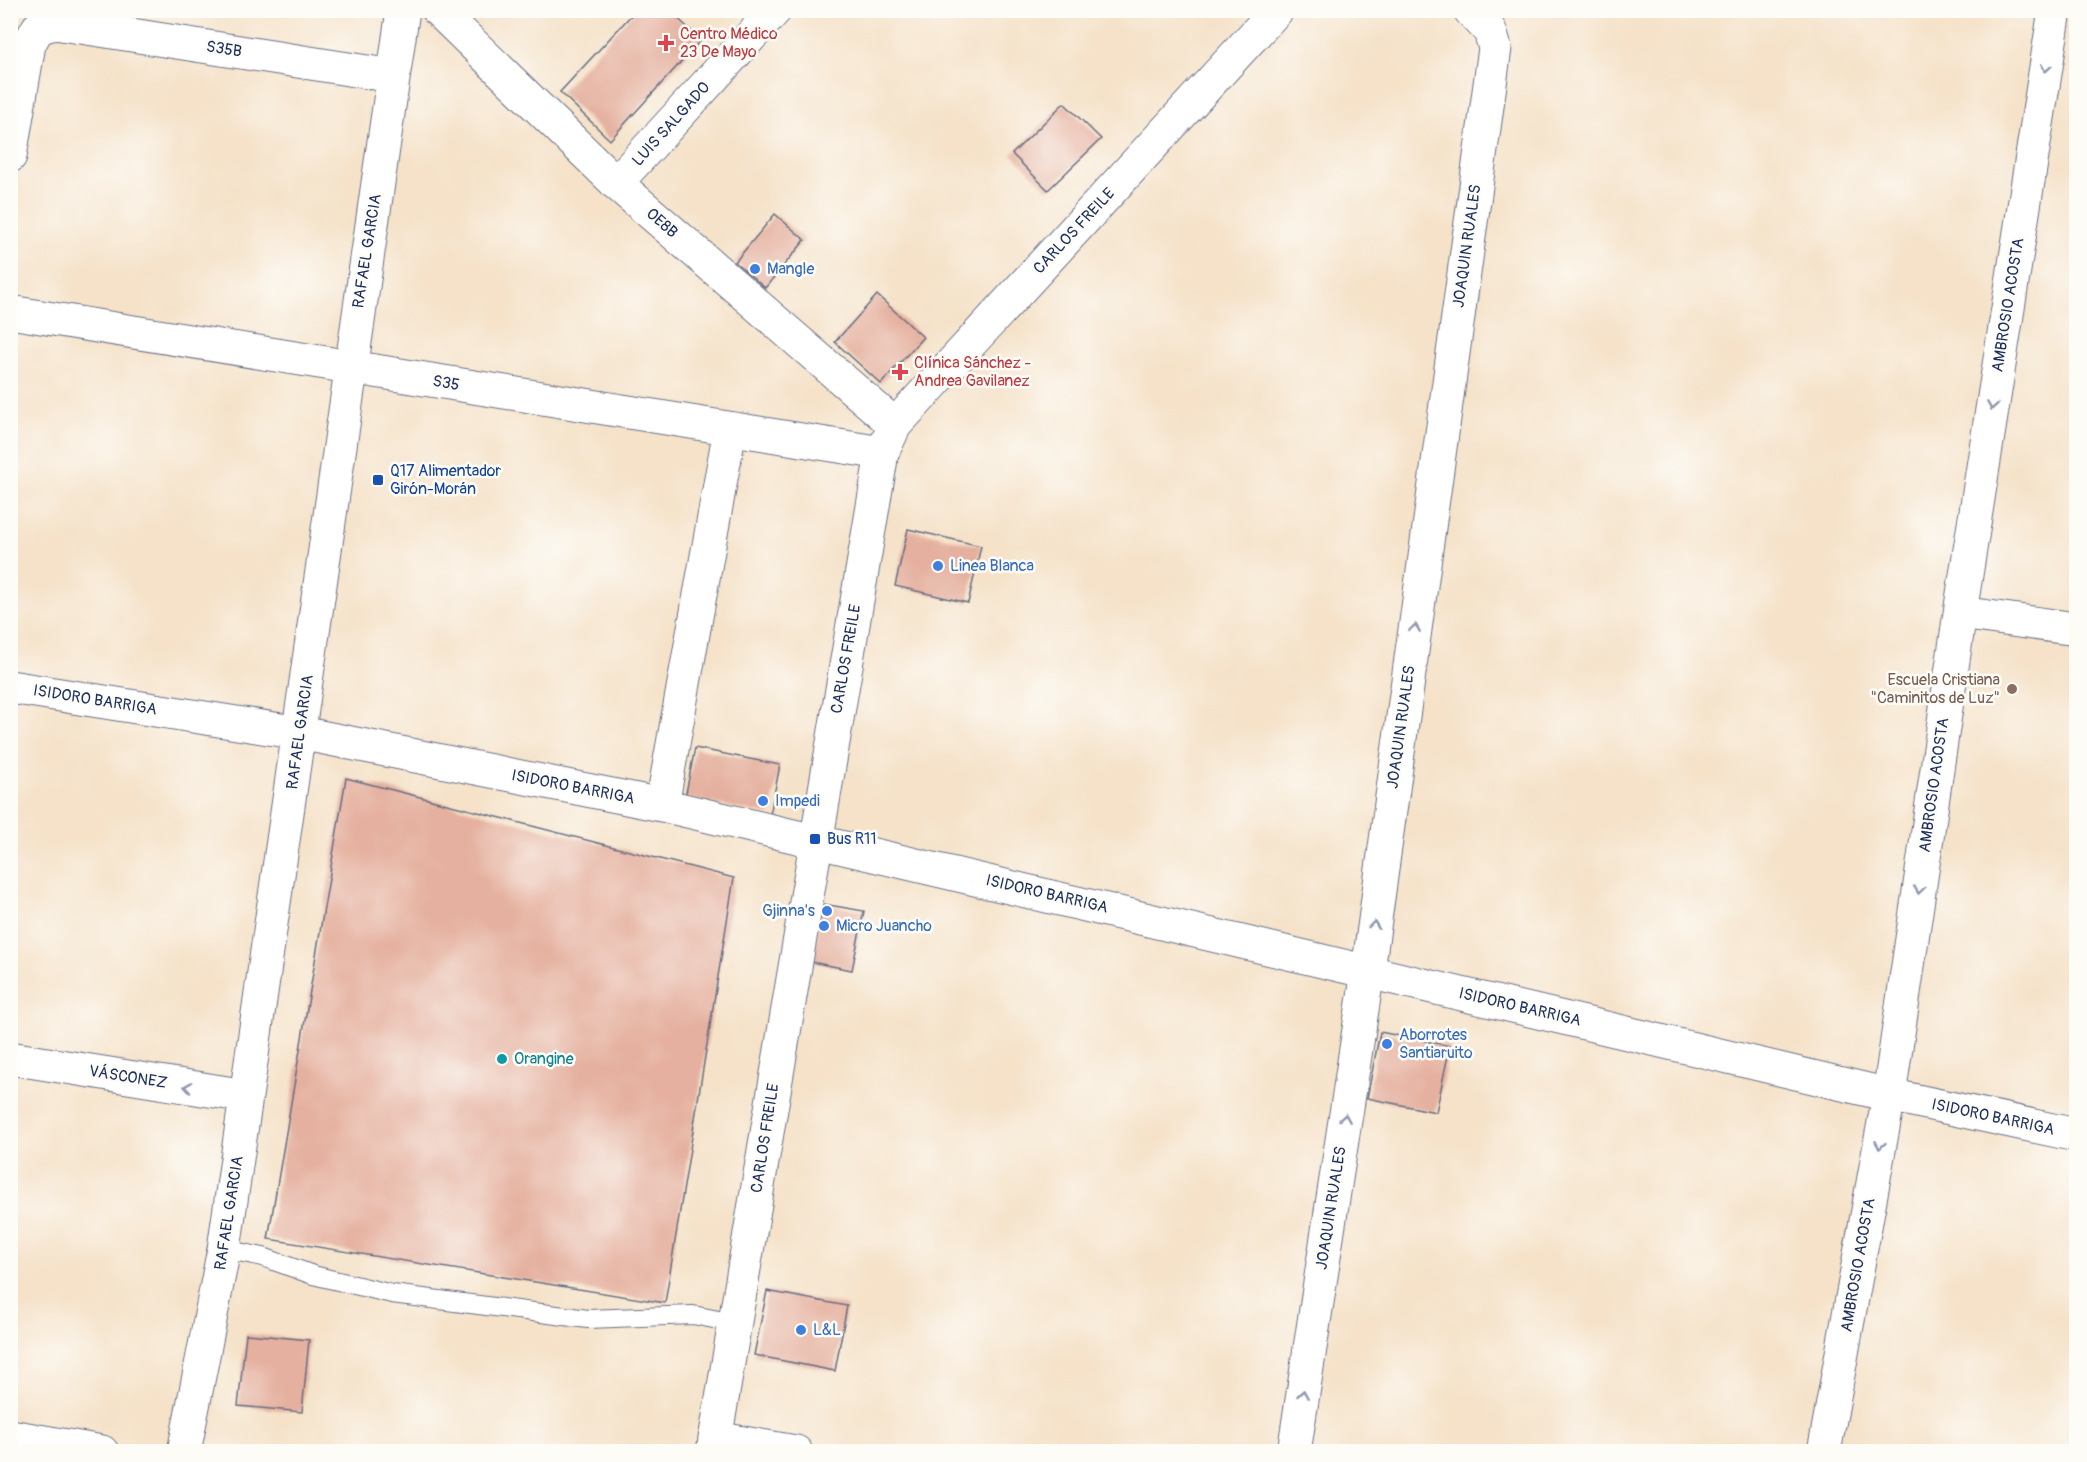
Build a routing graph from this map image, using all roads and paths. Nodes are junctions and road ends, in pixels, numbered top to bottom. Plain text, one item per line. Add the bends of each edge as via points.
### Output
1 (403, 10) edge
2 (438, 10) edge
3 (775, 10) edge
4 (1277, 10) edge
5 (1470, 10) edge
6 (2055, 10) edge
7 (393, 76) junction
8 (10, 156) edge
9 (616, 183) junction
10 (10, 312) edge
11 (349, 367) junction
12 (730, 429) junction
13 (888, 439) junction
14 (1960, 613) junction
15 (2076, 629) edge
16 (10, 687) edge
17 (300, 733) junction
18 (662, 805) junction
19 (815, 839) junction
20 (1368, 971) junction
21 (10, 1058) edge
22 (1889, 1095) junction
23 (246, 1096) junction
24 (2076, 1135) edge
25 (224, 1249) junction
26 (734, 1323) junction
27 (10, 1436) edge
28 (714, 1445) edge
29 (102, 1452) edge
30 (184, 1452) edge
31 (796, 1452) edge
32 (1294, 1452) edge
33 (1824, 1452) edge

1 - 7 street, RAFAEL GARCIA
2 - 9 street, OE8B
3 - 9 street, LUIS SALGADO
4 - 13 street, CARLOS FREILE
20 -> 5 street, JOAQUIN RUALES via 1495,48 1490,31
6 -> 14 street, AMBROSIO ACOSTA
7 - 8 street, S35B via 55,22 38,28 29,44
7 - 11 street, RAFAEL GARCIA
9 - 13 street, OE8B
10 - 11 street, S35
11 - 12 street, S35
11 - 17 street, RAFAEL GARCIA
12 - 13 street, S35
12 - 18 street
13 - 19 street, CARLOS FREILE
14 - 15 street
14 -> 22 street, AMBROSIO ACOSTA
16 - 17 street, ISIDORO BARRIGA
17 - 18 street, ISIDORO BARRIGA
17 - 23 street, RAFAEL GARCIA
18 - 19 street, ISIDORO BARRIGA
19 - 20 street, ISIDORO BARRIGA
19 - 26 street, CARLOS FREILE
20 - 22 street, ISIDORO BARRIGA
32 -> 20 street, JOAQUIN RUALES
23 -> 21 street, VÁSCONEZ
22 - 24 street, ISIDORO BARRIGA
22 -> 33 street, AMBROSIO ACOSTA
23 - 25 street, RAFAEL GARCIA
25 - 26 lane via 392,1294 588,1319 693,1315
25 - 30 street, RAFAEL GARCIA
26 - 28 street, CARLOS FREILE
27 - 29 street
28 - 31 street

